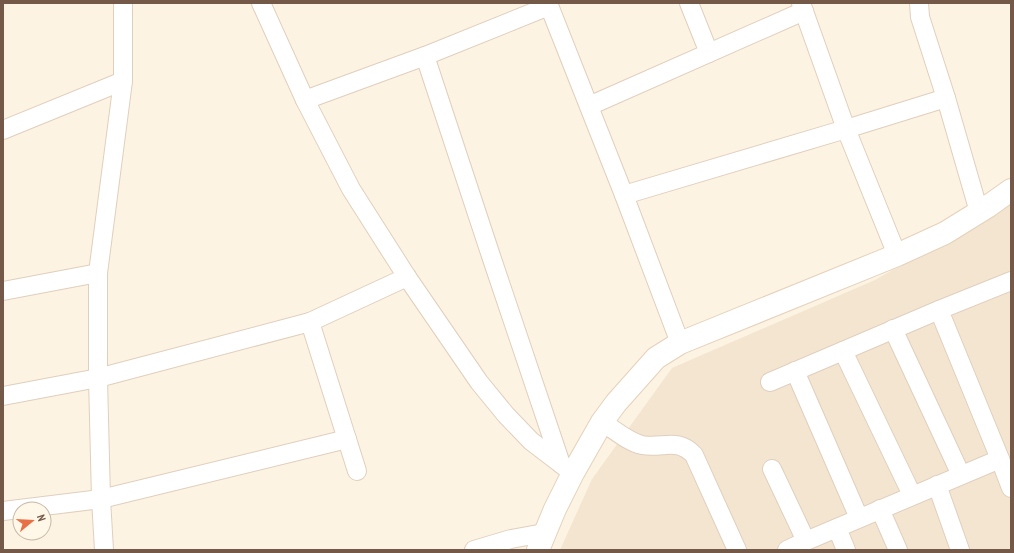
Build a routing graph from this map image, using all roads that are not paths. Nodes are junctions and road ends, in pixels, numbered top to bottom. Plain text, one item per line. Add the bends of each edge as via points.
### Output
1 (123, 3) edge
2 (261, 3) edge
3 (690, 3) edge
4 (919, 3) edge
5 (549, 4) edge
6 (803, 7) edge
7 (709, 53) junction
8 (425, 56) junction
9 (123, 81) junction
10 (946, 98) junction
11 (305, 100) junction
12 (589, 106) junction
13 (846, 129) junction
14 (3, 130) edge
15 (1011, 190) edge
16 (624, 195) junction
17 (979, 212) junction
18 (897, 255) junction
19 (98, 273) junction
20 (407, 276) junction
21 (1011, 281) edge
22 (3, 290) edge
23 (939, 310) junction
24 (310, 322) junction
25 (893, 329) junction
26 (680, 343) junction
27 (842, 351) junction
28 (795, 371) junction
29 (98, 378) junction
30 (770, 382) dead end
31 (3, 396) edge
32 (602, 422) junction
33 (347, 439) junction
34 (1000, 458) junction
35 (567, 469) junction
36 (772, 469) dead end
37 (357, 471) dead end
38 (961, 475) junction
39 (937, 486) junction
40 (1011, 488) edge
41 (912, 496) junction
42 (101, 499) junction
43 (880, 510) junction
44 (3, 511) edge
45 (859, 518) junction
46 (836, 528) junction
47 (806, 541) junction
48 (541, 542) edge
49 (104, 550) edge
50 (474, 550) edge
51 (737, 550) edge
52 (787, 550) edge
53 (846, 550) edge
54 (898, 550) edge
55 (960, 550) edge

1 - 9 street
2 - 11 street
3 - 7 street
4 - 10 street via 920,17
5 - 8 street
5 - 12 street
6 - 7 street
6 - 13 street
7 - 12 street
8 - 11 street
8 - 35 street via 488,248
9 - 14 street
9 - 19 street
10 - 13 street
10 - 17 street
11 - 20 street via 351,189
12 - 16 street
13 - 16 street
13 - 18 street
15 - 17 main road
16 - 26 street
17 - 18 main road via 945,233
18 - 26 main road
19 - 22 street
19 - 29 street
20 - 24 street
20 - 35 street via 479,382 506,415 531,441
21 - 23 street
23 - 25 street
23 - 34 street
24 - 29 street
24 - 33 street
25 - 27 street
25 - 38 street
26 - 32 main road via 656,358
27 - 28 street
27 - 41 street
28 - 30 street
28 - 45 street
29 - 31 street
29 - 42 street
32 - 35 main road
32 - 51 street via 633,442 688,448 694,455
33 - 37 street
33 - 42 street
34 - 38 street
34 - 40 street
35 - 48 main road
36 - 47 street
38 - 39 street
39 - 41 street
39 - 55 street
41 - 43 street
42 - 44 street
42 - 49 street
43 - 45 street
43 - 54 street
45 - 46 street
46 - 47 street
46 - 53 street
47 - 52 street
48 - 50 street via 511,538

